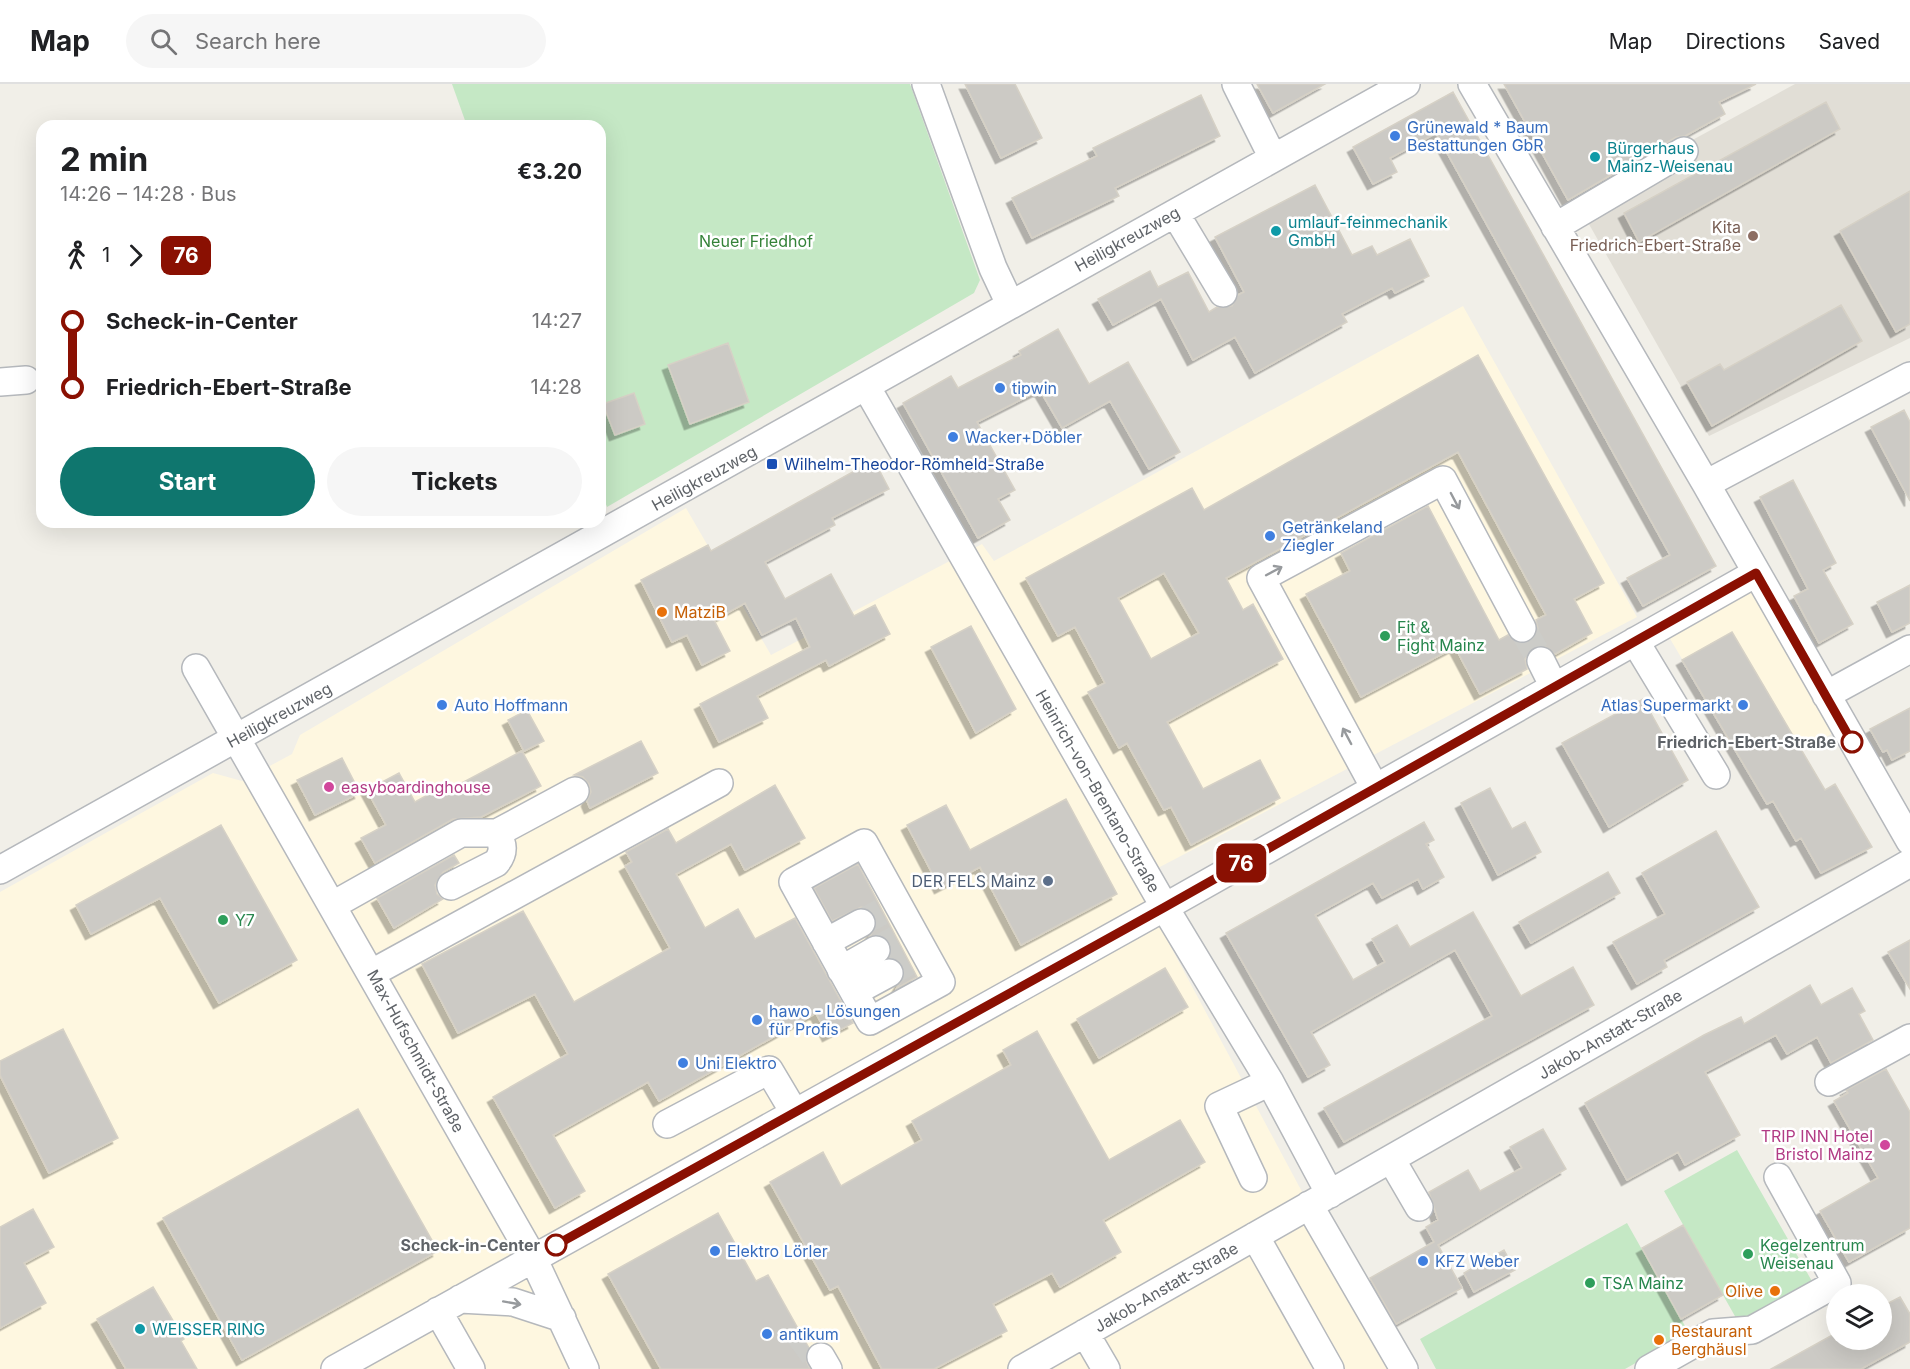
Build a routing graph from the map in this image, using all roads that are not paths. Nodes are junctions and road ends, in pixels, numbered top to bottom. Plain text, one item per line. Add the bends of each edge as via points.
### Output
1 (926, 84) edge
2 (1236, 84) edge
3 (1406, 84) edge
4 (1472, 84) edge
5 (1684, 151) dead end
6 (1273, 159) junction
7 (1174, 213) junction
8 (1555, 226) junction
9 (1223, 294) dead end
10 (1010, 304) junction
11 (1910, 376) edge
12 (867, 388) junction
13 (1706, 484) junction
14 (1756, 573) junction
15 (1522, 628) tunnel mouth
16 (1635, 641) junction
17 (1910, 649) edge
18 (1541, 661) tunnel mouth
19 (196, 668) dead end
20 (1554, 687) junction
21 (1826, 695) junction
22 (237, 738) junction
23 (1716, 775) dead end
24 (719, 783) dead end
25 (1375, 788) junction
26 (575, 791) dead end
27 (497, 833) junction
28 (1910, 841) edge
29 (1910, 863) edge
30 (0, 870) edge
31 (451, 886) dead end
32 (333, 905) junction
33 (1165, 907) junction
34 (899, 946) junction
35 (372, 973) junction
36 (848, 981) junction
37 (1910, 1038) edge
38 (1270, 1082) junction
39 (1829, 1082) dead end
40 (794, 1112) junction
41 (667, 1124) dead end
42 (1391, 1159) junction
43 (1778, 1177) dead end
44 (1253, 1178) dead end
45 (1320, 1199) junction
46 (1419, 1207) dead end
47 (1255, 1236) junction
48 (533, 1258) junction
49 (449, 1305) junction
50 (562, 1318) junction
51 (1085, 1333) junction
52 (335, 1369) edge
53 (471, 1369) edge
54 (585, 1369) edge
55 (1022, 1369) edge
56 (1106, 1369) edge
57 (1330, 1369) edge
58 (1404, 1369) edge
59 (1649, 1369) edge

1 - 10 street via 993,268
2 - 6 street
3 - 6 street, Heiligkreuzweg
4 - 8 street
5 - 8 street
6 - 7 street, Heiligkreuzweg
7 - 9 street
7 - 10 street, Heiligkreuzweg
8 - 13 street
10 - 12 street, Heiligkreuzweg
11 - 13 street
12 - 22 street, Heiligkreuzweg
12 - 33 street, Heinrich-von-Brentano-Straße
13 - 14 street
14 - 16 street
14 - 21 street
25 -> 15 street via 1261,578 1443,480
16 - 20 street
16 - 23 street
17 - 21 street
18 - 20 street
19 - 22 street, Max-Hufschmidt-Straße
20 - 25 street
21 - 28 street
22 - 30 street, Heiligkreuzweg
22 - 32 street, Max-Hufschmidt-Straße
24 - 35 street
25 - 33 street
26 - 27 street
27 - 31 street via 501,857 496,863
27 - 32 street via 462,833
29 - 42 street, Jakob-Anstatt-Straße
32 - 35 street, Max-Hufschmidt-Straße
33 - 38 street, Heinrich-von-Brentano-Straße
33 - 40 street
34 - 36 street
34 - 36 street
34 - 36 street
34 - 36 street via 864,843 793,882
35 - 48 street, Max-Hufschmidt-Straße
37 - 39 street
38 - 44 street via 1219,1106
38 - 45 street, Heinrich-von-Brentano-Straße
40 - 41 street via 769,1070
40 - 48 street
42 - 45 street, Jakob-Anstatt-Straße
42 - 46 street
43 - 59 street via 1837,1283 1752,1330 1713,1333
45 - 47 street, Jakob-Anstatt-Straße
45 - 58 street
47 - 51 street, Jakob-Anstatt-Straße
47 - 57 street
48 - 49 street
48 - 50 street, Max-Hufschmidt-Straße
49 -> 50 street via 513,1302
49 - 52 street
49 - 53 street
50 - 54 street, Max-Hufschmidt-Straße
51 - 55 street, Jakob-Anstatt-Straße
51 - 56 street

